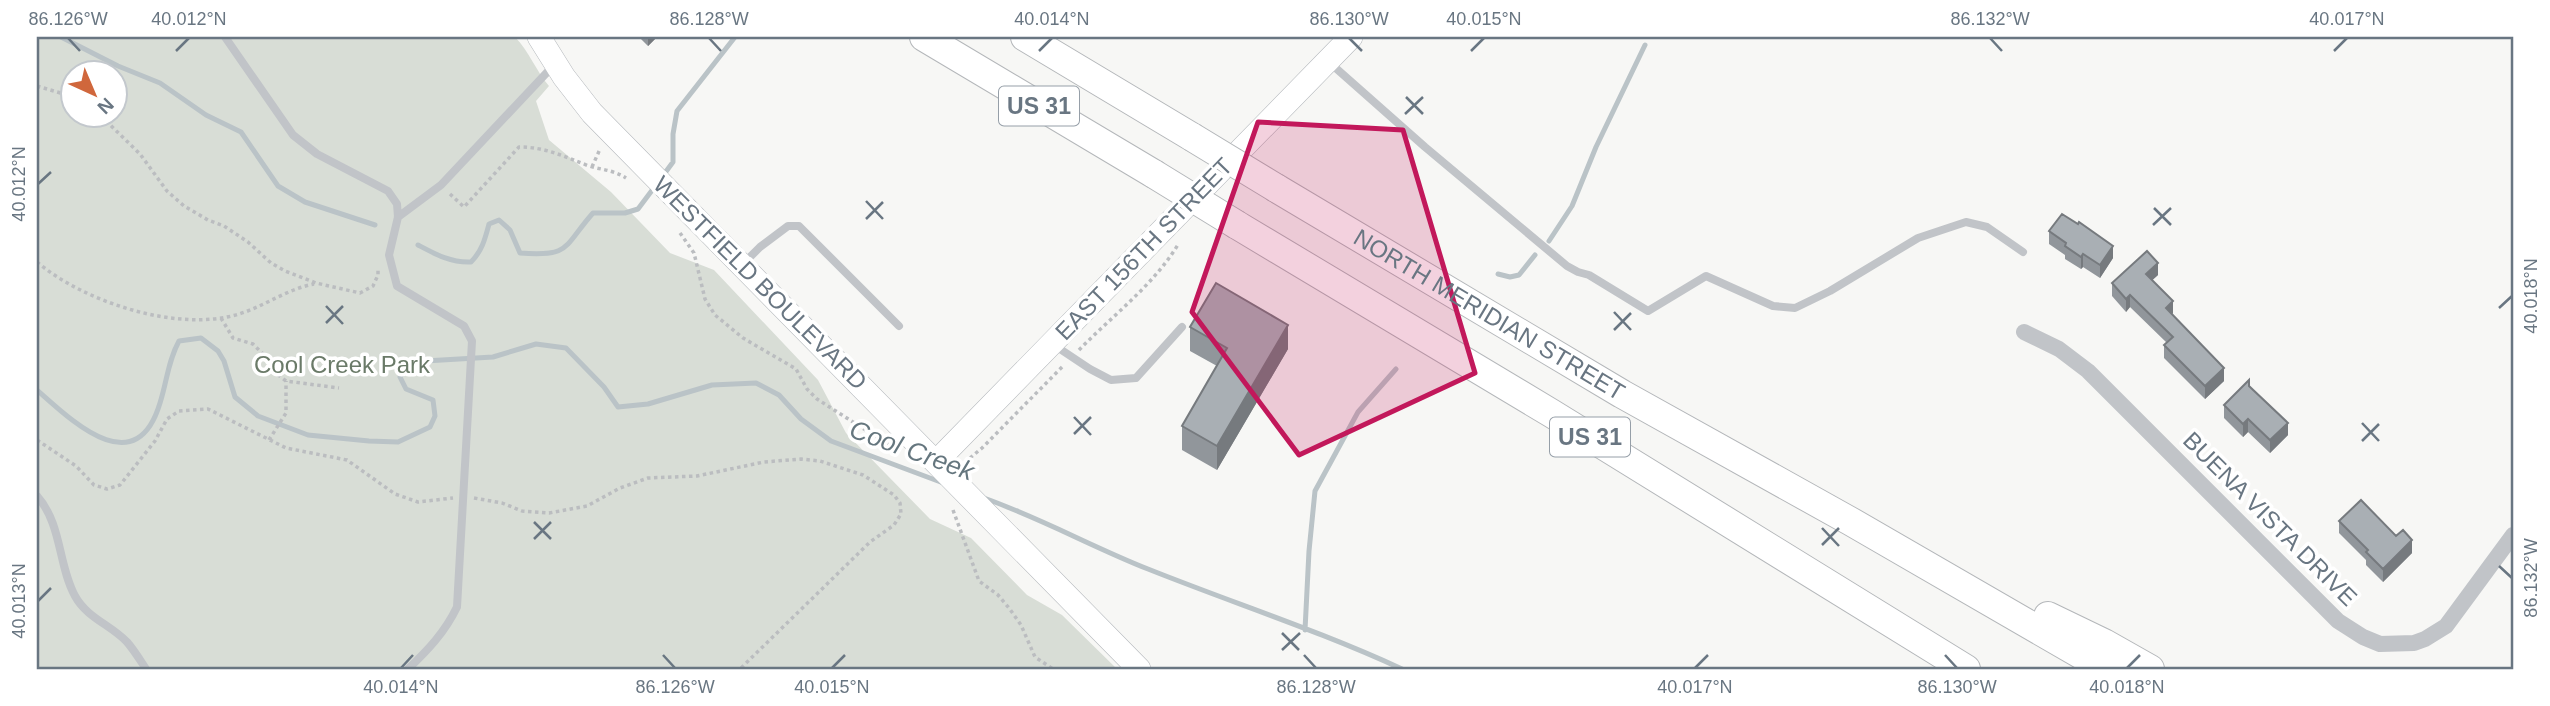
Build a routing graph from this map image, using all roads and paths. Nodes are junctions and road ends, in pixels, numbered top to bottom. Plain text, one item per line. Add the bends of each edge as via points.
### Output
1 (225, 37) edge
2 (539, 37) edge
3 (924, 37) edge
4 (1025, 37) edge
5 (1351, 37) edge
6 (1328, 61) junction
7 (555, 64) junction
8 (37, 86) edge
9 (60, 93) edge
10 (115, 130) edge
11 (601, 146) dead end
12 (592, 167) junction
13 (641, 177) junction
14 (441, 185) junction
15 (398, 217) junction
16 (676, 227) dead end
17 (2023, 252) dead end
18 (37, 262) edge
19 (377, 265) dead end
20 (742, 265) junction
21 (316, 283) junction
22 (221, 318) junction
23 (899, 327) dead end
24 (1182, 327) dead end
25 (2024, 332) dead end
26 (1052, 343) junction
27 (286, 381) junction
28 (339, 388) dead end
29 (869, 432) dead end
30 (37, 440) edge
31 (269, 440) junction
32 (943, 468) junction
33 (37, 496) edge
34 (463, 497) junction
35 (950, 503) dead end
36 (1850, 521) junction
37 (2513, 535) edge
38 (146, 669) edge
39 (408, 669) edge
40 (740, 669) edge
41 (1053, 669) edge
42 (1139, 669) edge
43 (1964, 669) edge
44 (2106, 669) edge
45 (2150, 669) edge

1 - 15 lane via 293,135 317,154 388,191 397,204
2 - 7 street, WESTFIELD BOULEVARD
3 - 43 highway, US 31, bridge via 1551,413
4 - 36 highway, NORTH MERIDIAN STREET / US 31, bridge via 1622,394
5 - 6 street, EAST 156TH STREET
6 - 17 lane via 1567,266 1648,311 1706,276 1773,306 1796,308 1918,238 1966,222 1987,227
6 - 26 street, EAST 156TH STREET
7 - 13 street, WESTFIELD BOULEVARD
7 - 14 lane
8 - 9 path
10 - 21 path via 184,206 236,233 285,271
11 - 12 path
12 - 13 path
12 - 14 path via 547,149 519,147 464,207
13 - 20 street, WESTFIELD BOULEVARD via 669,192
14 - 15 lane
15 - 34 lane via 389,255 397,286 464,326 472,341
16 - 29 path via 694,253 705,299 715,316 796,369 817,399
18 - 22 path via 75,288 116,304 179,321
19 - 21 path via 373,286 359,293
20 - 23 lane via 788,226 799,226
20 - 32 street, WESTFIELD BOULEVARD
21 - 22 path
22 - 27 path via 233,338 253,344
24 - 26 lane via 1136,379 1111,380
25 - 37 street, BUENA VISTA DRIVE via 2088,370 2338,621 2363,637 2381,643 2414,643 2446,626
26 - 32 street, EAST 156TH STREET
27 - 28 path
27 - 31 path via 286,413
30 - 31 path via 76,466 94,485 107,489 120,485 167,419 178,411 208,409
31 - 34 path via 301,452 346,460 395,494 418,502
32 - 42 street, WESTFIELD BOULEVARD
33 - 38 lane via 52,522 73,593 83,609 127,641
34 - 39 lane via 457,607 448,626
34 - 40 path via 549,513 587,506 648,478 696,476 801,459 863,475 894,495 901,514 894,524
35 - 41 path via 979,581 1009,608 1035,657
36 - 44 highway, NORTH MERIDIAN STREET / US 31
36 - 45 highway

